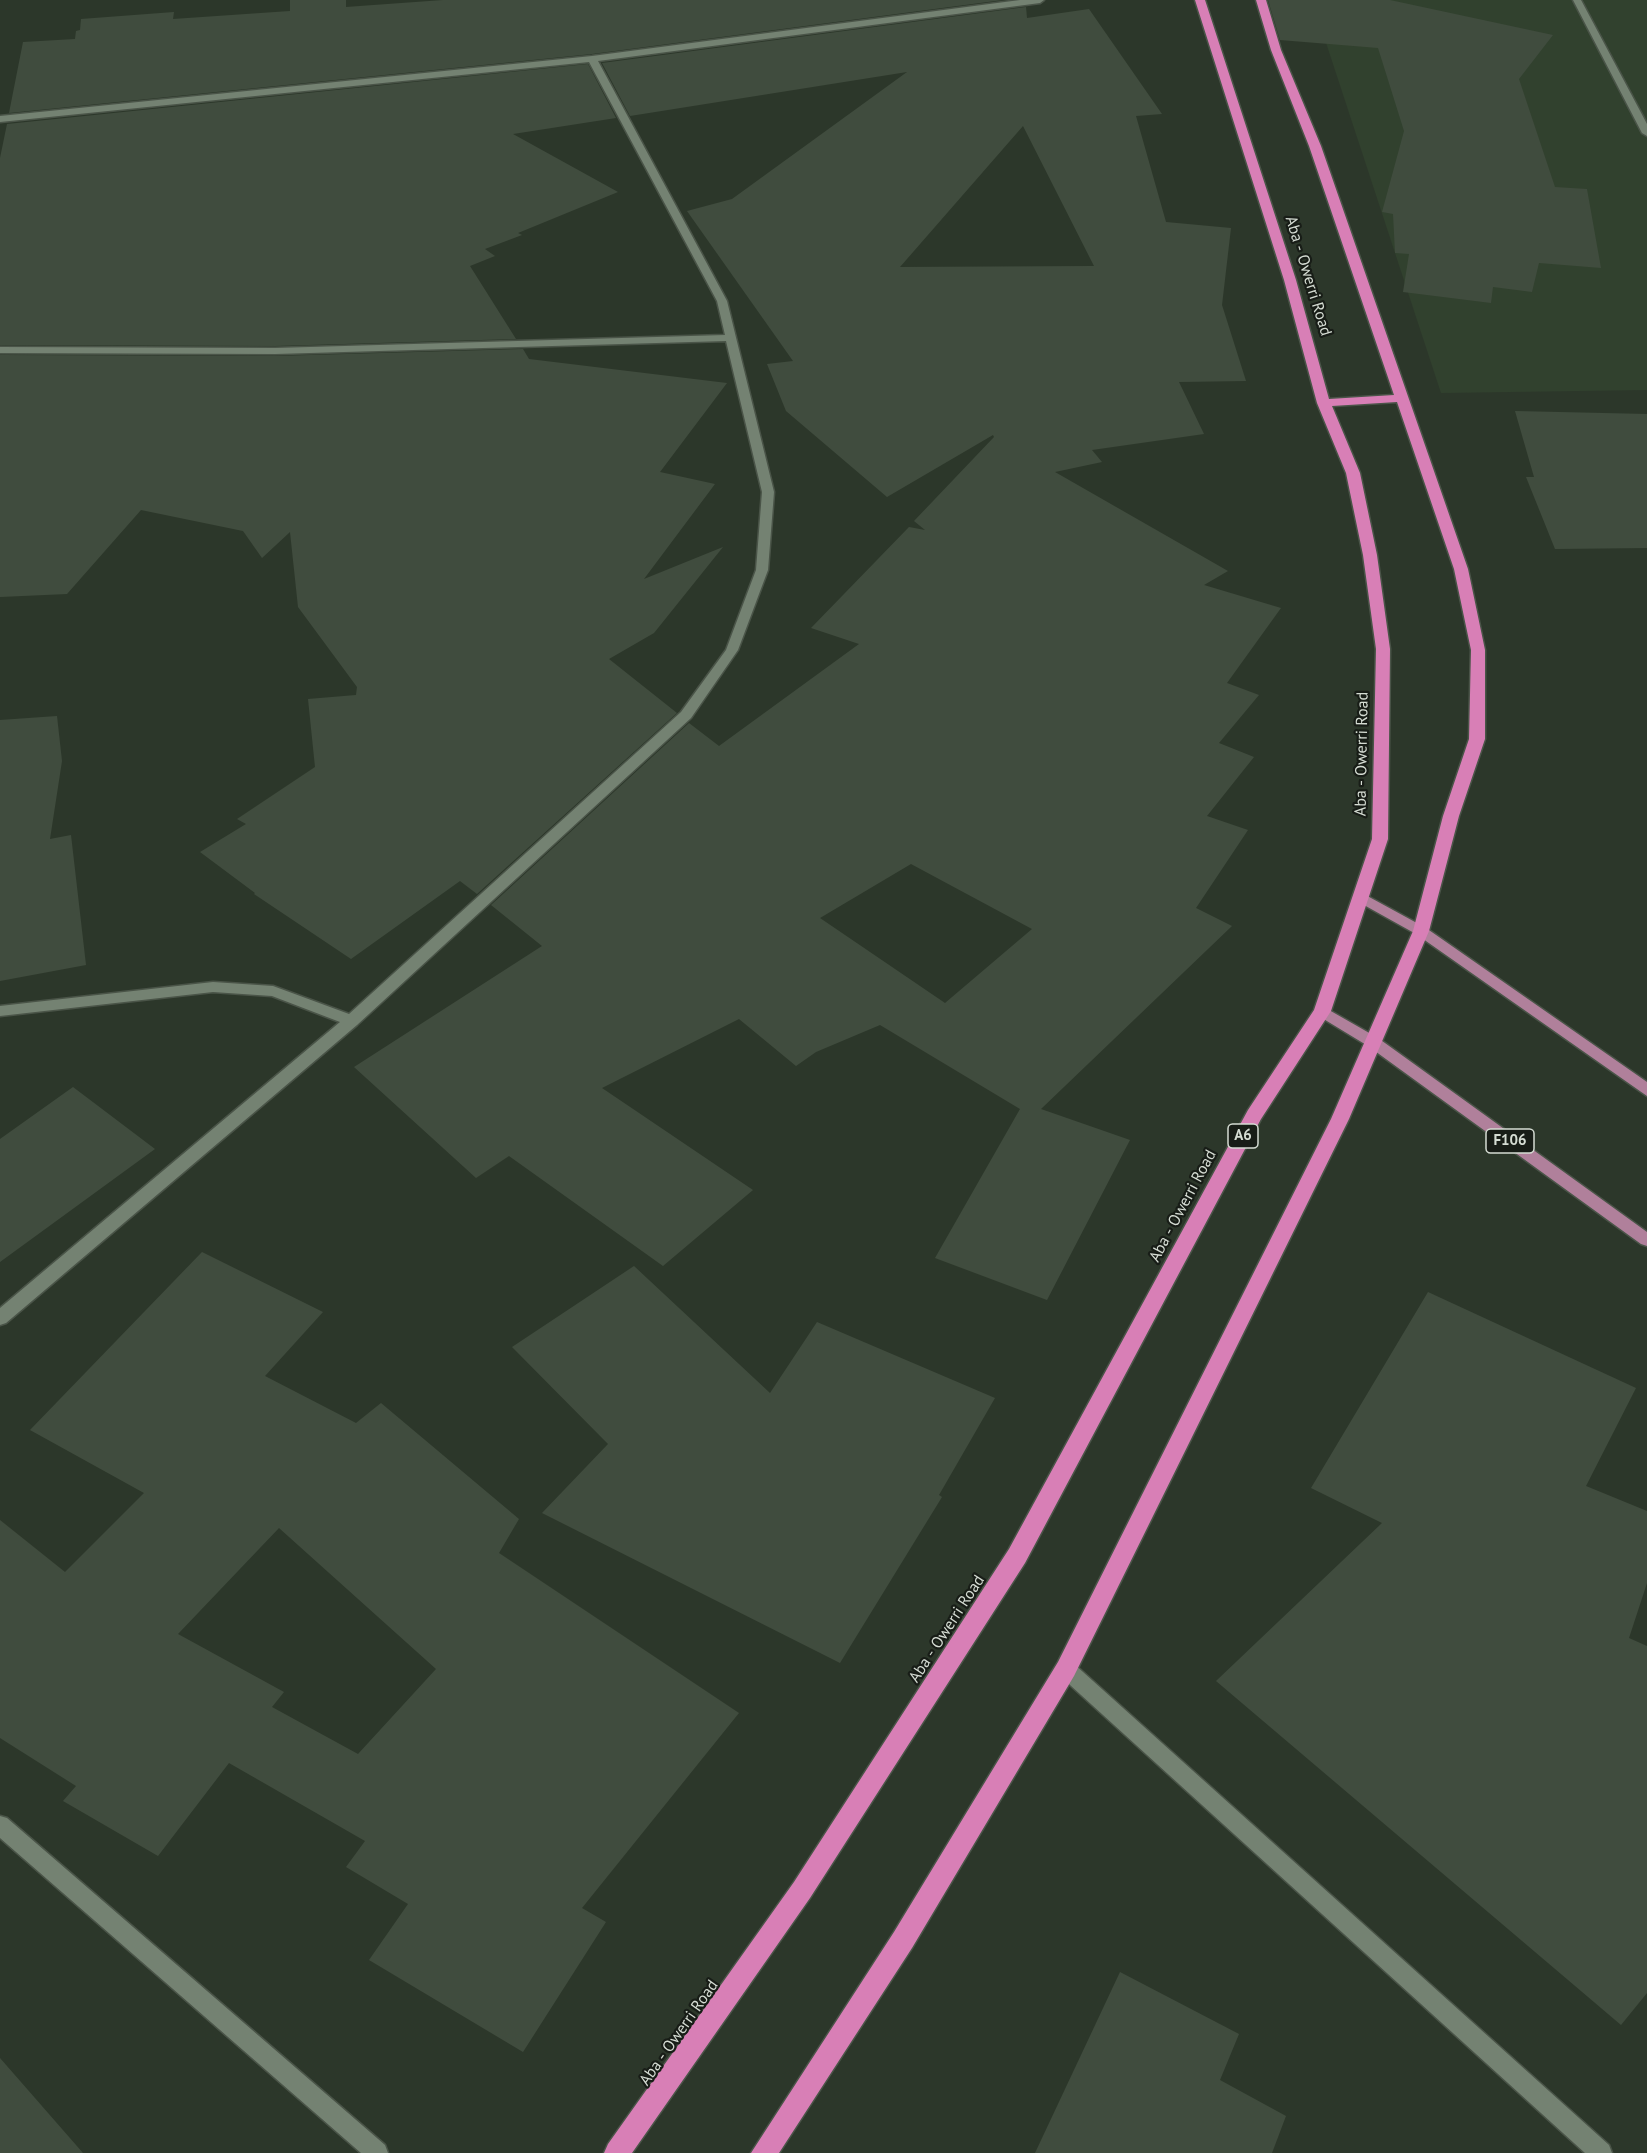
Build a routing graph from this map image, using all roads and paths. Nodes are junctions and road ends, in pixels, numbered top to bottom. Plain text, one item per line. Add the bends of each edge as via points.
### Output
1 (1040, 0) edge
2 (1200, 0) edge
3 (1262, 0) edge
4 (1577, 0) edge
5 (592, 59) junction
6 (0, 119) edge
7 (1647, 133) edge
8 (732, 338) junction
9 (0, 350) edge
10 (1403, 398) junction
11 (1324, 403) junction
12 (1360, 897) junction
13 (1421, 931) junction
14 (0, 1011) edge
15 (1322, 1011) junction
16 (352, 1021) junction
17 (1373, 1042) junction
18 (1647, 1090) edge
19 (1647, 1240) edge
20 (0, 1318) edge
21 (1066, 1669) junction
22 (0, 1825) edge
23 (377, 2153) edge
24 (617, 2153) edge
25 (764, 2153) edge
26 (1601, 2153) edge

1 - 5 street
2 - 11 highway, Aba - Owerri Road / A6 via 1290,280
3 - 10 highway via 1276,50 1315,146
4 - 7 street
5 - 6 street
5 - 8 street via 722,301
8 - 9 street via 274,351
8 - 16 street via 768,492 762,570 732,650 686,715
10 - 11 highway
10 - 13 highway via 1461,569 1478,650 1477,739 1451,816
11 - 12 highway, Aba - Owerri Road / A6 via 1353,473 1383,649 1380,839
12 - 13 main road
12 - 15 highway, Aba - Owerri Road / A6
13 - 17 highway
13 - 18 main road
14 - 16 street via 213,987 273,991
15 - 17 main road, F106
15 - 24 highway, Aba - Owerri Road / A6 via 1254,1115 1017,1556 802,1890
16 - 20 street
17 - 19 main road, F106
17 - 21 highway via 1340,1119
21 - 25 highway via 903,1940
21 - 26 street
22 - 23 street

